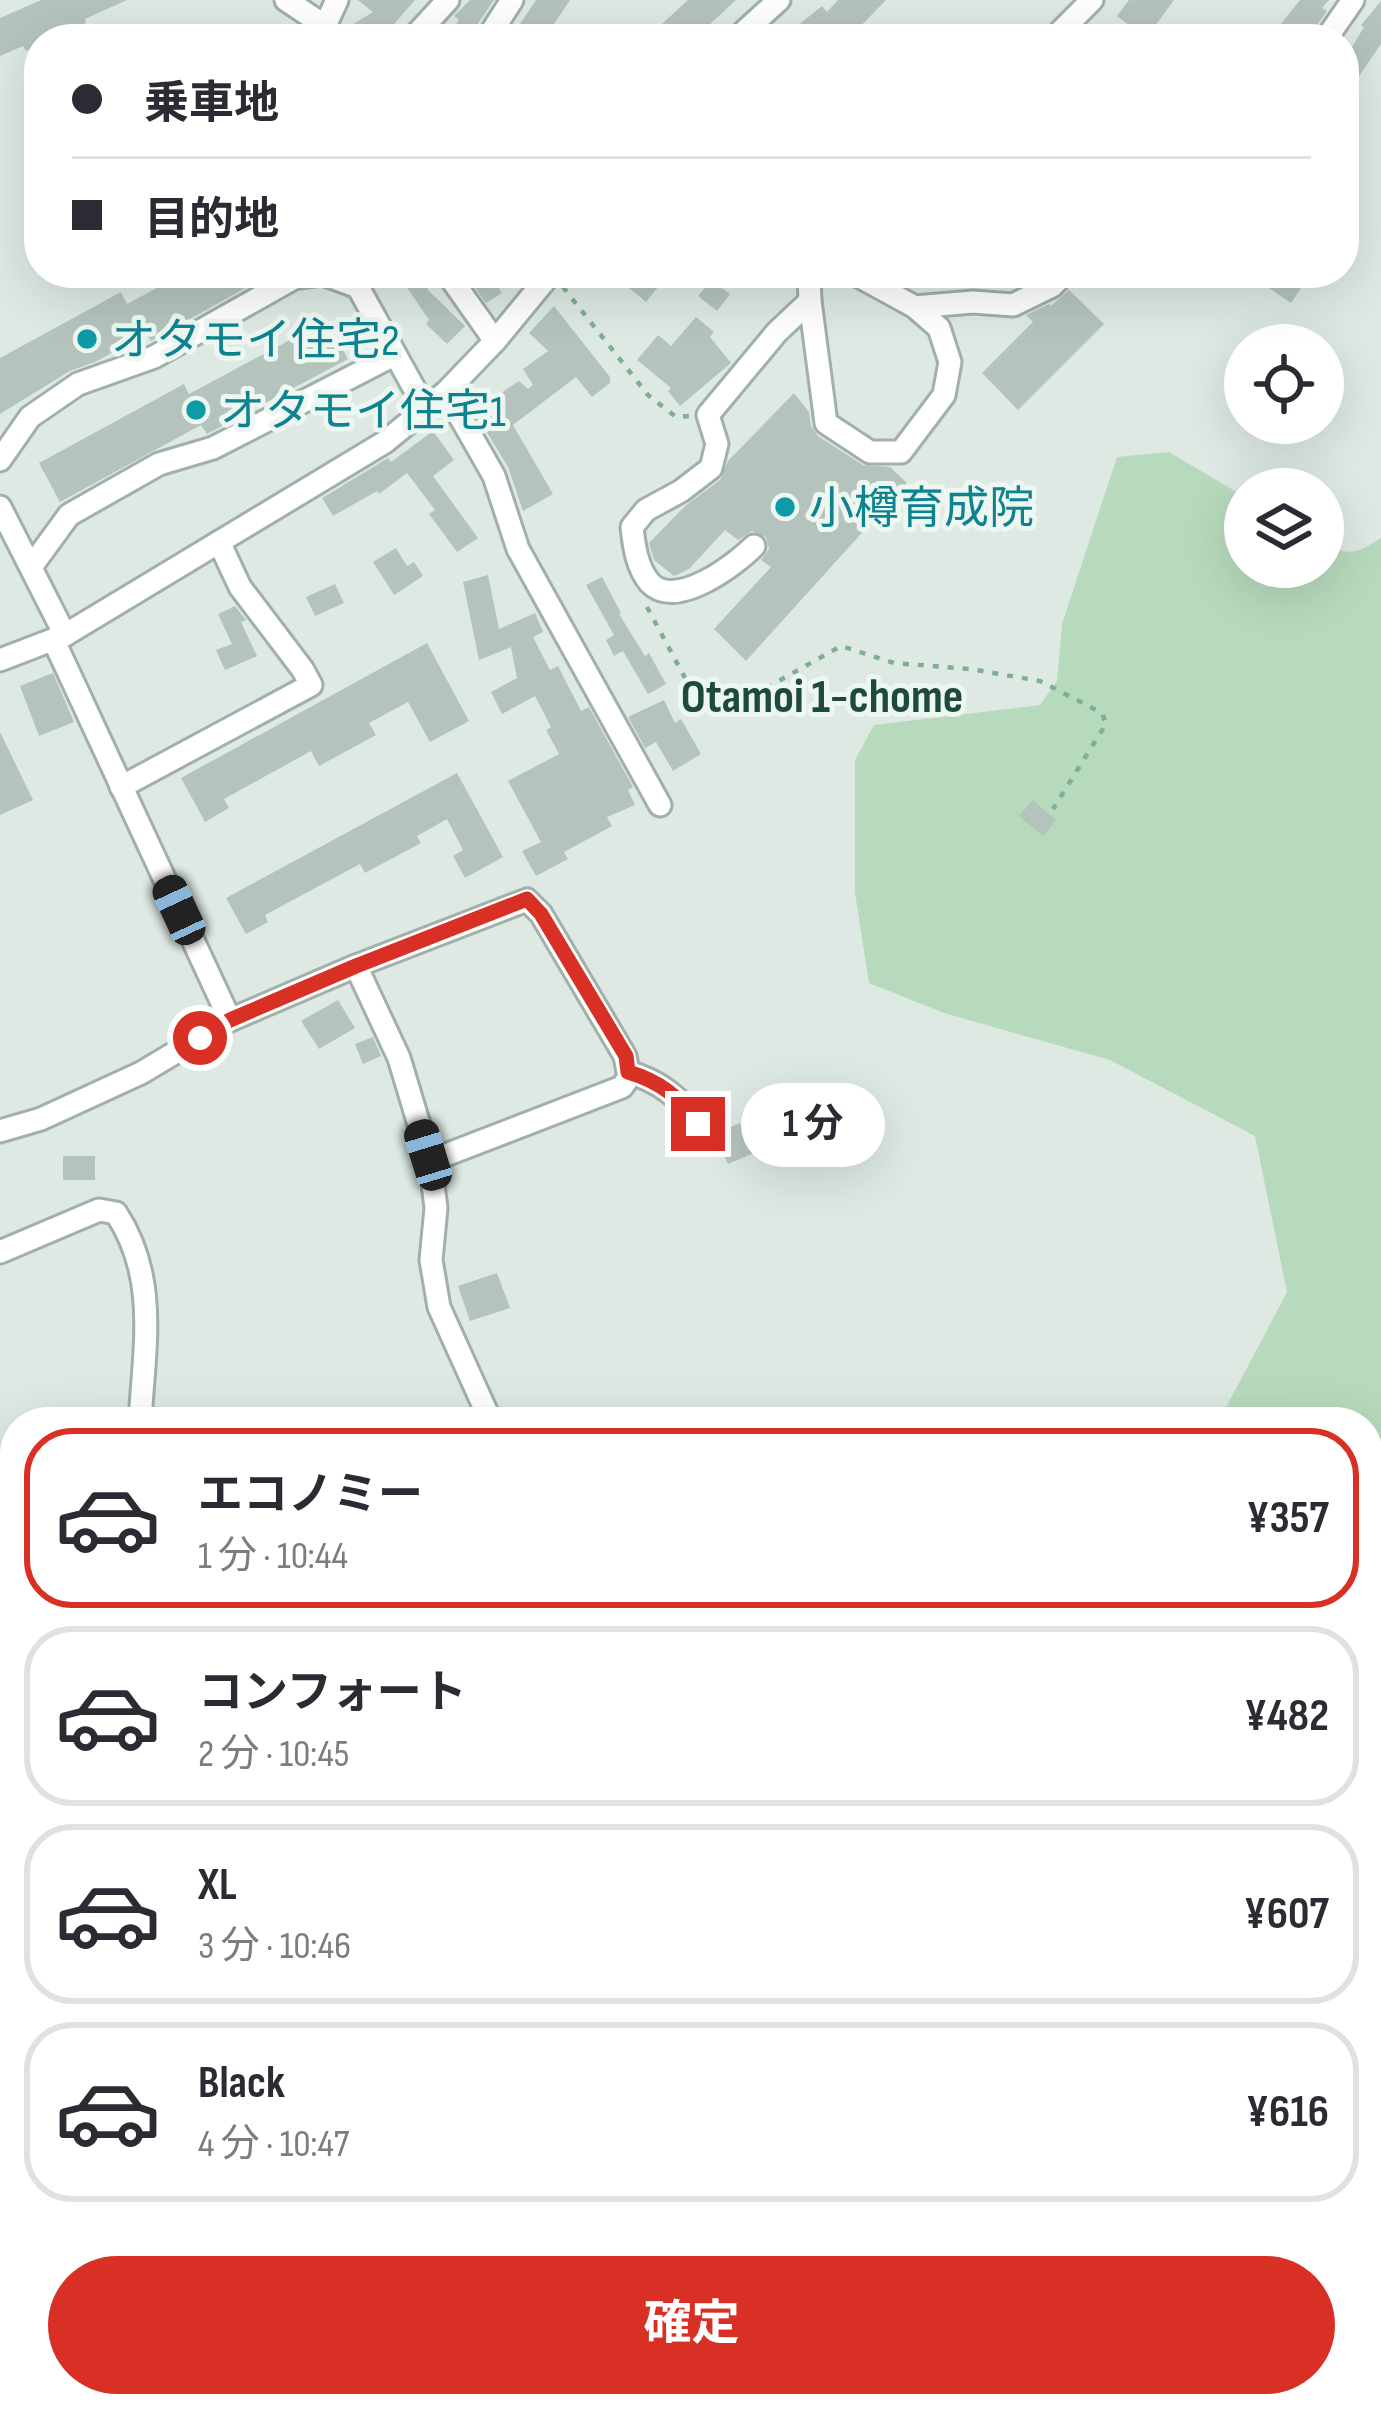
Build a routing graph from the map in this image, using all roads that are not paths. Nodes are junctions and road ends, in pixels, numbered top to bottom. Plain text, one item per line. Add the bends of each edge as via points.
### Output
1 (286, 0) edge
2 (448, 0) edge
3 (1092, 0) edge
4 (771, 2) edge
5 (317, 24) edge
6 (426, 24) edge
7 (750, 24) edge
8 (1068, 24) edge
9 (276, 288) edge
10 (359, 288) edge
11 (458, 288) edge
12 (539, 288) edge
13 (810, 288) edge
14 (881, 288) edge
15 (1048, 288) edge
16 (810, 301) junction
17 (915, 307) junction
18 (495, 341) junction
19 (394, 355) junction
20 (446, 392) junction
21 (425, 408) junction
22 (0, 460) edge
23 (0, 507) edge
24 (219, 542) junction
25 (754, 546) dead end
26 (31, 567) junction
27 (59, 638) junction
28 (0, 660) edge
29 (121, 787) junction
30 (660, 805) dead end
31 (356, 966) junction
32 (230, 1020) junction
33 (628, 1072) junction
34 (698, 1124) dead end
35 (0, 1131) edge
36 (430, 1161) junction
37 (0, 1252) edge
38 (141, 1407) edge
39 (484, 1407) edge

1 - 5 street
2 - 6 street
3 - 8 street
4 - 7 street
9 - 22 street via 154,357 78,384 30,417
10 - 19 street
11 - 18 street
12 - 18 street
13 - 16 street
14 - 17 street
15 - 17 street via 1013,305
16 - 17 street via 826,423 870,452 902,452 944,395 950,362 939,328
16 - 25 street via 708,415 717,444 711,468 632,527 636,556 662,590 686,590
18 - 20 street
19 - 21 street
19 - 26 street via 213,448 159,464 69,515
20 - 21 street
20 - 30 street via 494,476 518,549
21 - 24 street via 385,442
23 - 26 street
24 - 27 street
24 - 29 street via 240,587 311,685
26 - 27 street
27 - 28 street
27 - 29 street
29 - 32 street
31 - 32 street
31 - 33 street via 527,899 626,1056
31 - 36 street via 399,1058
32 - 35 street via 141,1073
33 - 34 street via 662,1086
33 - 36 street via 622,1088
36 - 39 street via 439,1307
37 - 38 street via 99,1210 116,1213 146,1291

